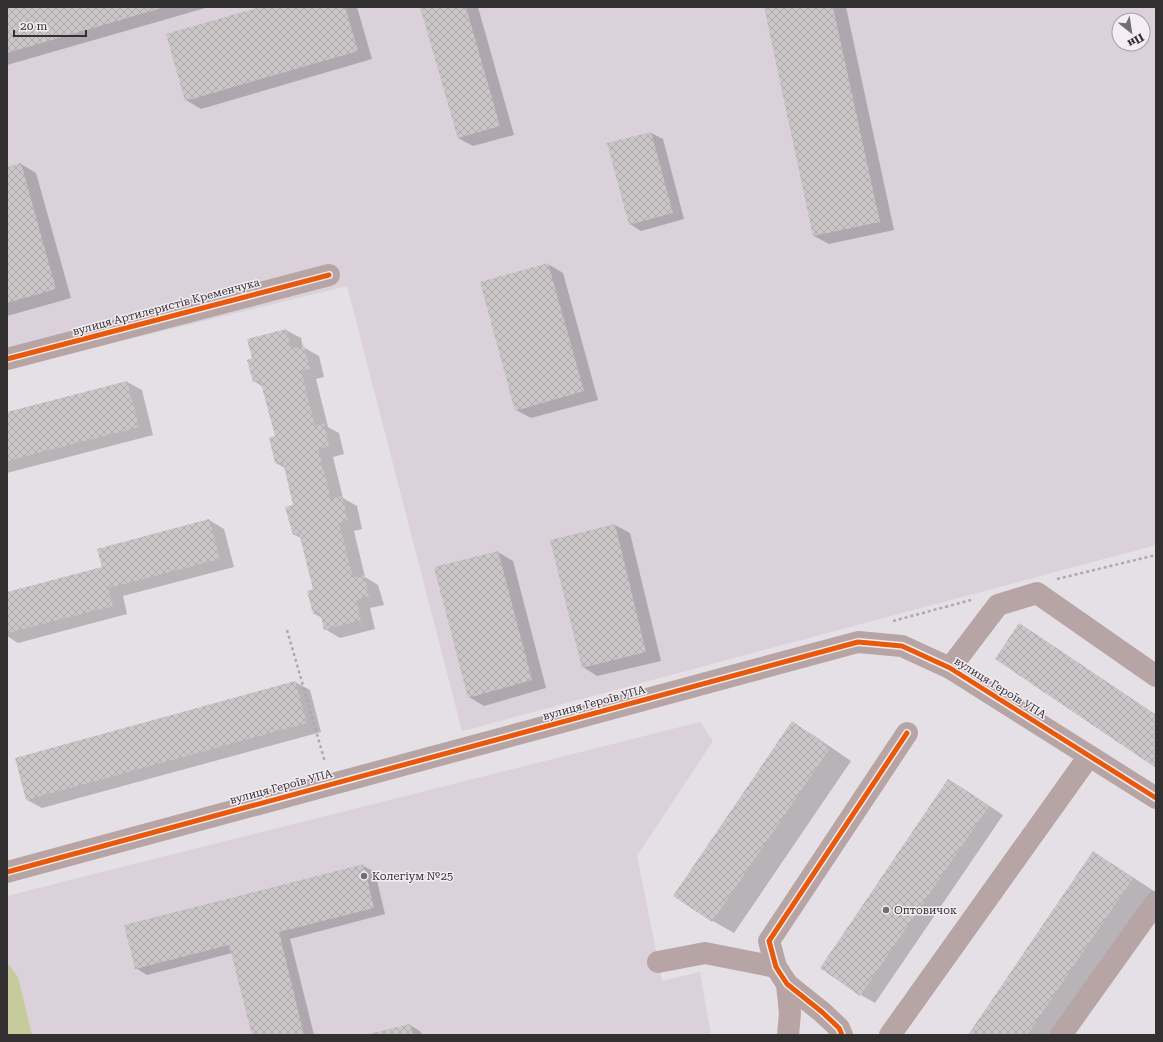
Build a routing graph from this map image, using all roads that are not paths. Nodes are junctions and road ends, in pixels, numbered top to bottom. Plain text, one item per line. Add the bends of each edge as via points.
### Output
1 (329, 275) dead end
2 (7, 359) edge
3 (950, 668) junction
4 (1156, 676) edge
5 (907, 733) dead end
6 (1089, 756) junction
7 (1156, 798) edge
8 (7, 872) edge
9 (1156, 902) edge
10 (658, 962) dead end
11 (781, 975) junction
12 (788, 1035) edge
13 (842, 1035) edge
14 (890, 1035) edge
15 (1061, 1035) edge

1 - 2 street, вулиця Артилеристів Кременчука
3 - 4 street via 998,605 1037,593
3 - 6 street, вулиця Героїв УПА
3 - 8 street, вулиця Героїв УПА via 902,646 858,642
5 - 11 street via 768,941
6 - 7 street, вулиця Героїв УПА
6 - 14 street
9 - 15 street
10 - 11 street via 705,953
11 - 12 street via 790,1013
11 - 13 street via 839,1028

